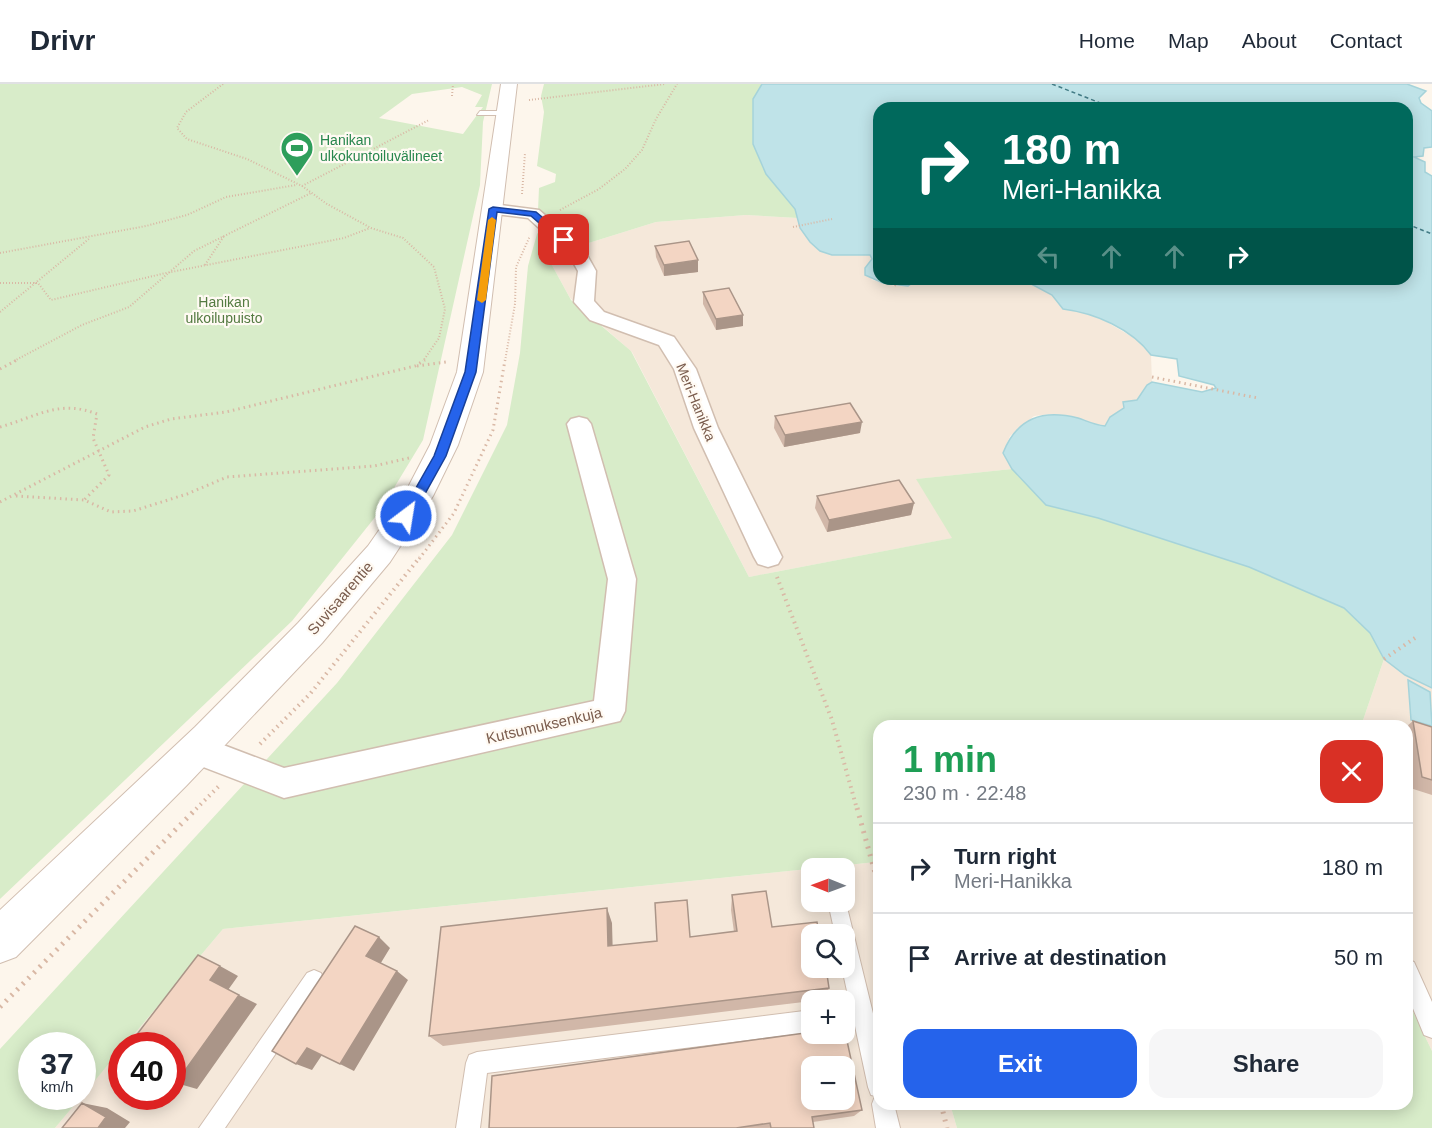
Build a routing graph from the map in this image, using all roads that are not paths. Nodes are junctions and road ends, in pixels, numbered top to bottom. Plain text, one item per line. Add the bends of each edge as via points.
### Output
1 (509, 84) edge
2 (480, 113) dead end
3 (505, 113) junction
4 (493, 209) junction
5 (579, 424) dead end
6 (768, 557) road end
7 (196, 750) junction
8 (839, 912) edge
9 (0, 941) edge
10 (314, 980) dead end
11 (1413, 983) edge
12 (850, 990) edge
13 (855, 1021) edge
14 (801, 1022) edge
15 (1432, 1027) edge
16 (873, 1071) edge
17 (884, 1110) edge
18 (212, 1128) edge
19 (468, 1128) edge
20 (888, 1128) edge

1 - 3 street, Suvisaarentie
2 - 3 lane
3 - 4 street, Suvisaarentie
4 - 6 street, Meri-Hanikka via 537,217 577,252 587,271 582,296 597,316 667,341 685,369 706,429
4 - 7 street, Suvisaarentie via 470,372 440,456 382,549 316,626
5 - 7 street, Kutsumuksenkuja via 622,579 609,711 284,783
7 - 9 street, Suvisaarentie
8 - 12 lane
10 - 18 lane
11 - 15 lane
13 - 16 lane
14 - 19 lane via 477,1063
17 - 20 lane

